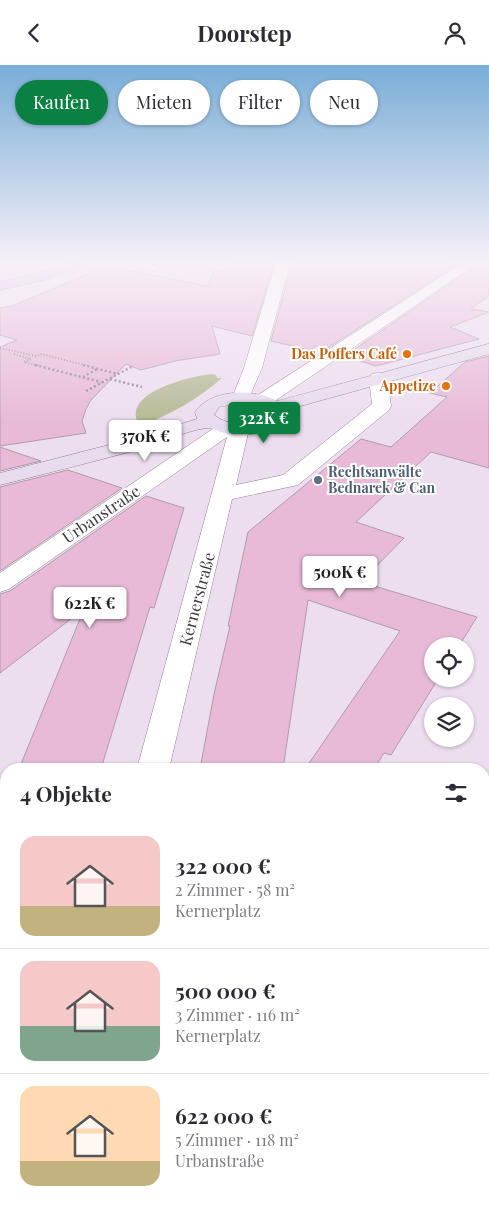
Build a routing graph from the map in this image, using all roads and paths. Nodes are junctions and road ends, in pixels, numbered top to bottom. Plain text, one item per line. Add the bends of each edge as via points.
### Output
1 (267, 315) edge
2 (395, 315) edge
3 (0, 348) edge
4 (489, 349) edge
5 (17, 353) junction
6 (36, 356) junction
7 (31, 359) junction
8 (133, 366) dead end
9 (98, 369) junction
10 (118, 374) junction
11 (82, 377) junction
12 (109, 378) junction
13 (378, 378) junction
14 (101, 382) junction
15 (142, 387) dead end
16 (86, 391) dead end
17 (241, 398) junction
18 (268, 404) junction
19 (225, 426) junction
20 (0, 479) edge
21 (224, 494) junction
22 (0, 584) edge
23 (155, 763) edge

1 - 17 street
2 - 18 street
3 - 5 path
4 - 13 street
5 - 6 path
5 - 7 path via 14,354
6 - 7 path
6 - 9 path via 41,354
7 - 11 path via 24,362
8 - 10 path
9 - 10 path
9 - 11 path
10 - 12 path
11 - 14 path
12 - 14 path
12 - 15 path
13 - 18 street
13 - 21 street via 382,406 290,480
14 - 16 path
17 - 18 street
17 - 19 street via 221,401 204,412 205,417
18 - 19 street via 278,412 272,422 252,429
19 - 20 street via 139,443
19 - 21 street, Kernerstraße
19 - 22 street, Urbanstraße
21 - 23 street, Kernerstraße

